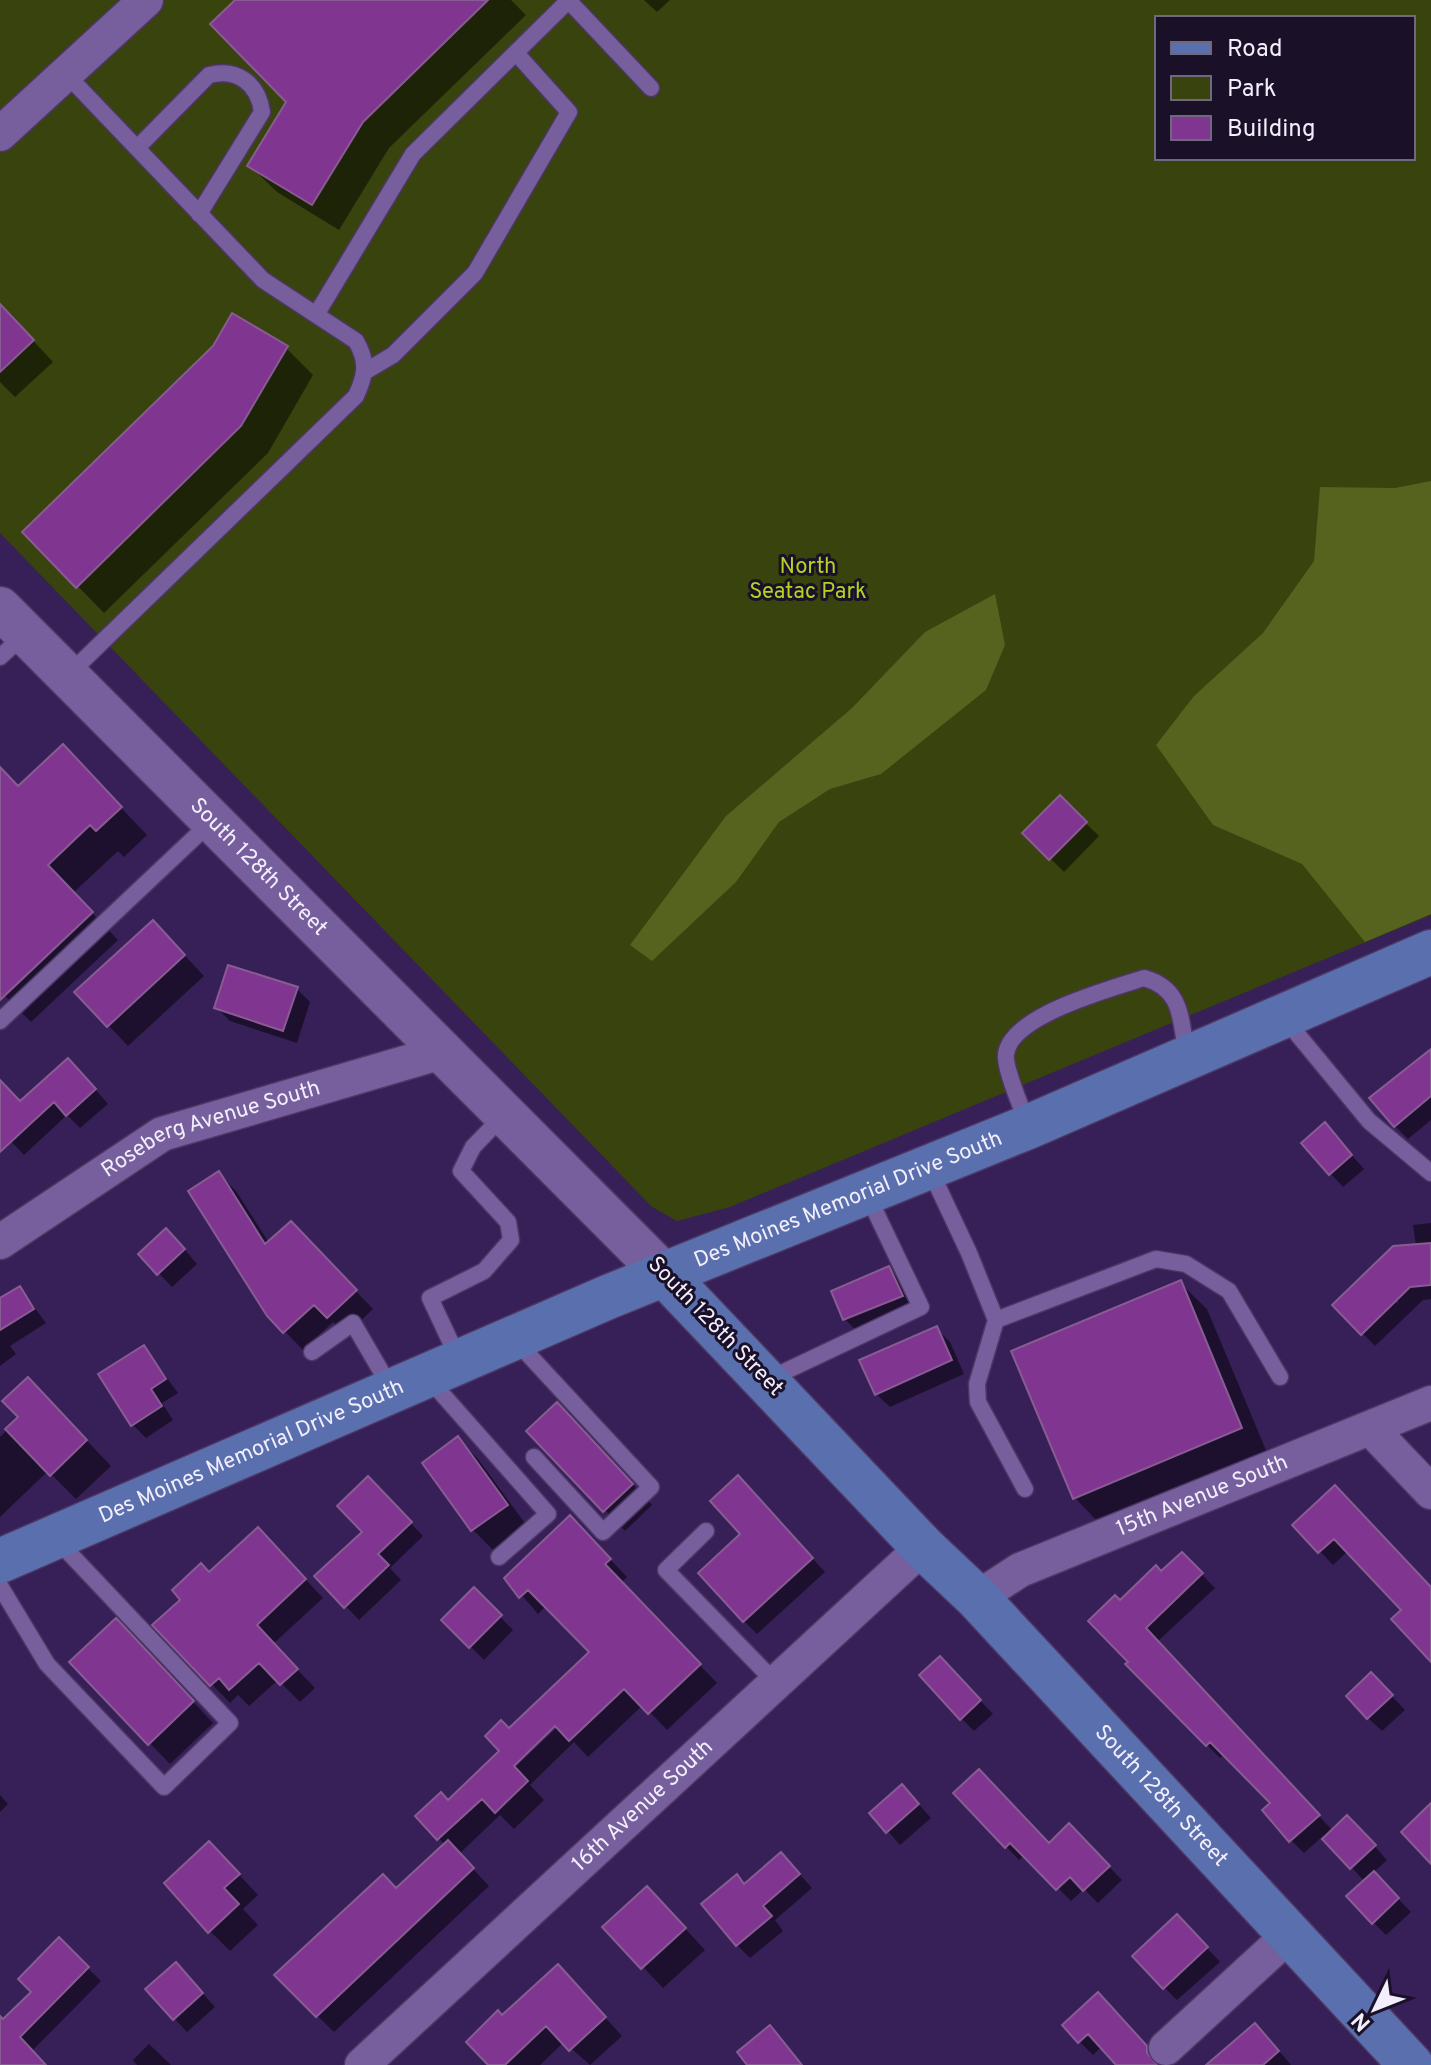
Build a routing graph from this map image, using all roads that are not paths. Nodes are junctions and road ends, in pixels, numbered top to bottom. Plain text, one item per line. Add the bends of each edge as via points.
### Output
1 (146, 0) edge
2 (568, 0) edge
3 (516, 53) junction
4 (66, 74) junction
5 (651, 88) dead end
6 (0, 134) edge
7 (137, 148) junction
8 (199, 214) junction
9 (316, 315) junction
10 (366, 371) junction
11 (8, 633) edge
12 (67, 676) junction
13 (211, 821) junction
14 (1431, 952) edge
15 (1283, 1016) junction
16 (0, 1021) edge
17 (442, 1052) junction
18 (1188, 1058) junction
19 (504, 1115) junction
20 (1028, 1127) junction
21 (929, 1168) junction
22 (1431, 1173) edge
23 (867, 1194) junction
24 (0, 1242) edge
25 (666, 1276) junction
26 (996, 1320) junction
27 (514, 1339) junction
28 (312, 1352) dead end
29 (427, 1377) junction
30 (1280, 1377) dead end
31 (767, 1380) junction
32 (1431, 1403) edge
33 (1371, 1429) junction
34 (534, 1457) dead end
35 (1025, 1489) dead end
36 (1431, 1492) edge
37 (706, 1531) dead end
38 (55, 1538) junction
39 (923, 1547) junction
40 (499, 1557) dead end
41 (0, 1561) edge
42 (0, 1586) edge
43 (977, 1598) junction
44 (776, 1683) junction
45 (1288, 1936) junction
46 (1166, 2048) dead end
47 (362, 2065) edge
48 (1411, 2065) edge

1 - 4 street
2 - 3 lane
2 - 5 lane
3 - 9 lane via 413,154
3 - 10 lane via 569,112 475,273 393,355
4 - 6 street
4 - 7 lane
7 - 8 lane
7 - 8 lane via 209,75 239,74 261,101 262,112
8 - 9 lane via 263,280
9 - 10 lane via 356,341
10 - 12 lane via 356,396
11 - 12 street, South 128th Street
12 - 13 street, South 128th Street
13 - 16 lane
13 - 17 street, South 128th Street
14 - 15 main road, Des Moines Memorial Drive South
15 - 18 main road, Des Moines Memorial Drive South
15 - 22 lane via 1369,1121
17 - 19 street, South 128th Street
17 - 24 street, Roseberg Avenue South via 162,1134
18 - 20 main road, Des Moines Memorial Drive South
18 - 20 lane via 1175,1000 1168,988 1144,978 1036,1018 1013,1036 1006,1055
19 - 25 street, South 128th Street
19 - 29 lane via 473,1147 461,1171 508,1222 511,1240 484,1271 430,1298
20 - 21 main road, Des Moines Memorial Drive South
21 - 23 main road, Des Moines Memorial Drive South
21 - 26 lane
23 - 25 main road, Des Moines Memorial Drive South
23 - 31 lane via 921,1307
25 - 27 main road, Des Moines Memorial Drive South
25 - 31 main road, South 128th Street
26 - 30 lane via 1156,1259 1186,1264 1229,1291
26 - 35 lane via 977,1384 978,1402
27 - 29 main road, Des Moines Memorial Drive South
27 - 34 lane via 651,1487 603,1532
28 - 29 lane via 353,1323
29 - 38 main road, Des Moines Memorial Drive South
29 - 40 lane via 548,1514
31 - 39 main road, South 128th Street
32 - 33 street, 15th Avenue South
33 - 36 street
33 - 43 street, 15th Avenue South via 1020,1570
37 - 44 lane via 666,1570
38 - 41 main road, Des Moines Memorial Drive South
38 - 42 lane via 230,1723 164,1787 47,1664
39 - 43 main road, South 128th Street
39 - 44 street, 16th Avenue South
43 - 45 main road, South 128th Street
44 - 47 street, 16th Avenue South
45 - 46 street
45 - 48 main road, South 128th Street

